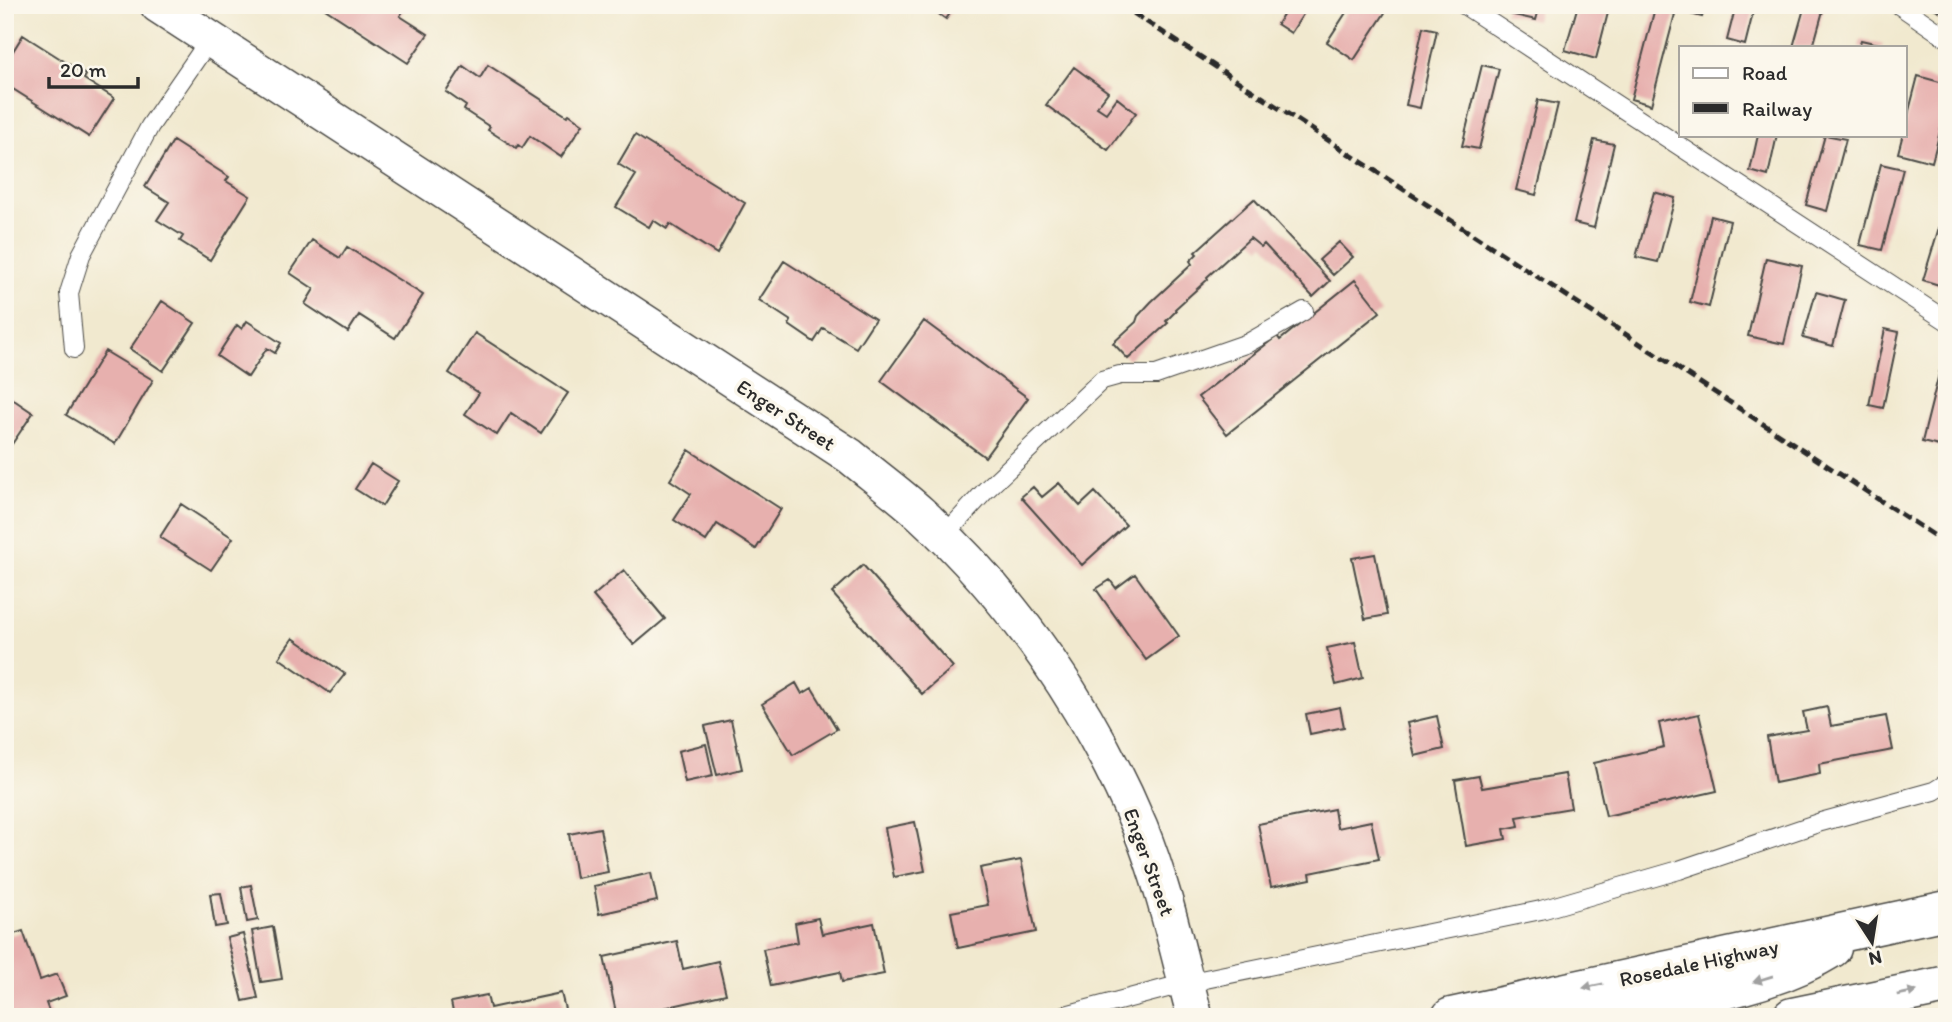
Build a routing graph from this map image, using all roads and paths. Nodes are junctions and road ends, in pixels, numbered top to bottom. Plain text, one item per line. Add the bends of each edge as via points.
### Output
1 (158, 5) edge
2 (1464, 5) edge
3 (1899, 5) edge
4 (1947, 38) edge
5 (210, 39) junction
6 (1304, 311) dead end
7 (1947, 321) edge
8 (74, 349) dead end
9 (943, 537) junction
10 (1947, 783) edge
11 (1947, 911) edge
12 (1867, 927) junction
13 (1186, 983) junction
14 (1947, 985) edge
15 (1058, 1017) edge
16 (1195, 1017) edge
17 (1451, 1017) edge
18 (1590, 1017) edge
19 (1792, 1017) edge

1 - 5 street, Enger Street
2 - 7 lane
3 - 4 lane
5 - 8 lane via 150,126 81,255 69,293
5 - 9 street, Enger Street via 850,456
6 - 9 lane via 1235,348 1156,374 1120,374 1102,380
9 - 13 street, Enger Street via 1021,622 1102,748 1140,829
10 - 13 lane via 1934,791 1541,910
11 - 12 main road, Rosedale Highway
12 -> 17 main road, Rosedale Highway
12 -> 18 main road via 1783,973
13 - 15 lane
13 - 16 street, Enger Street
19 -> 14 main road

